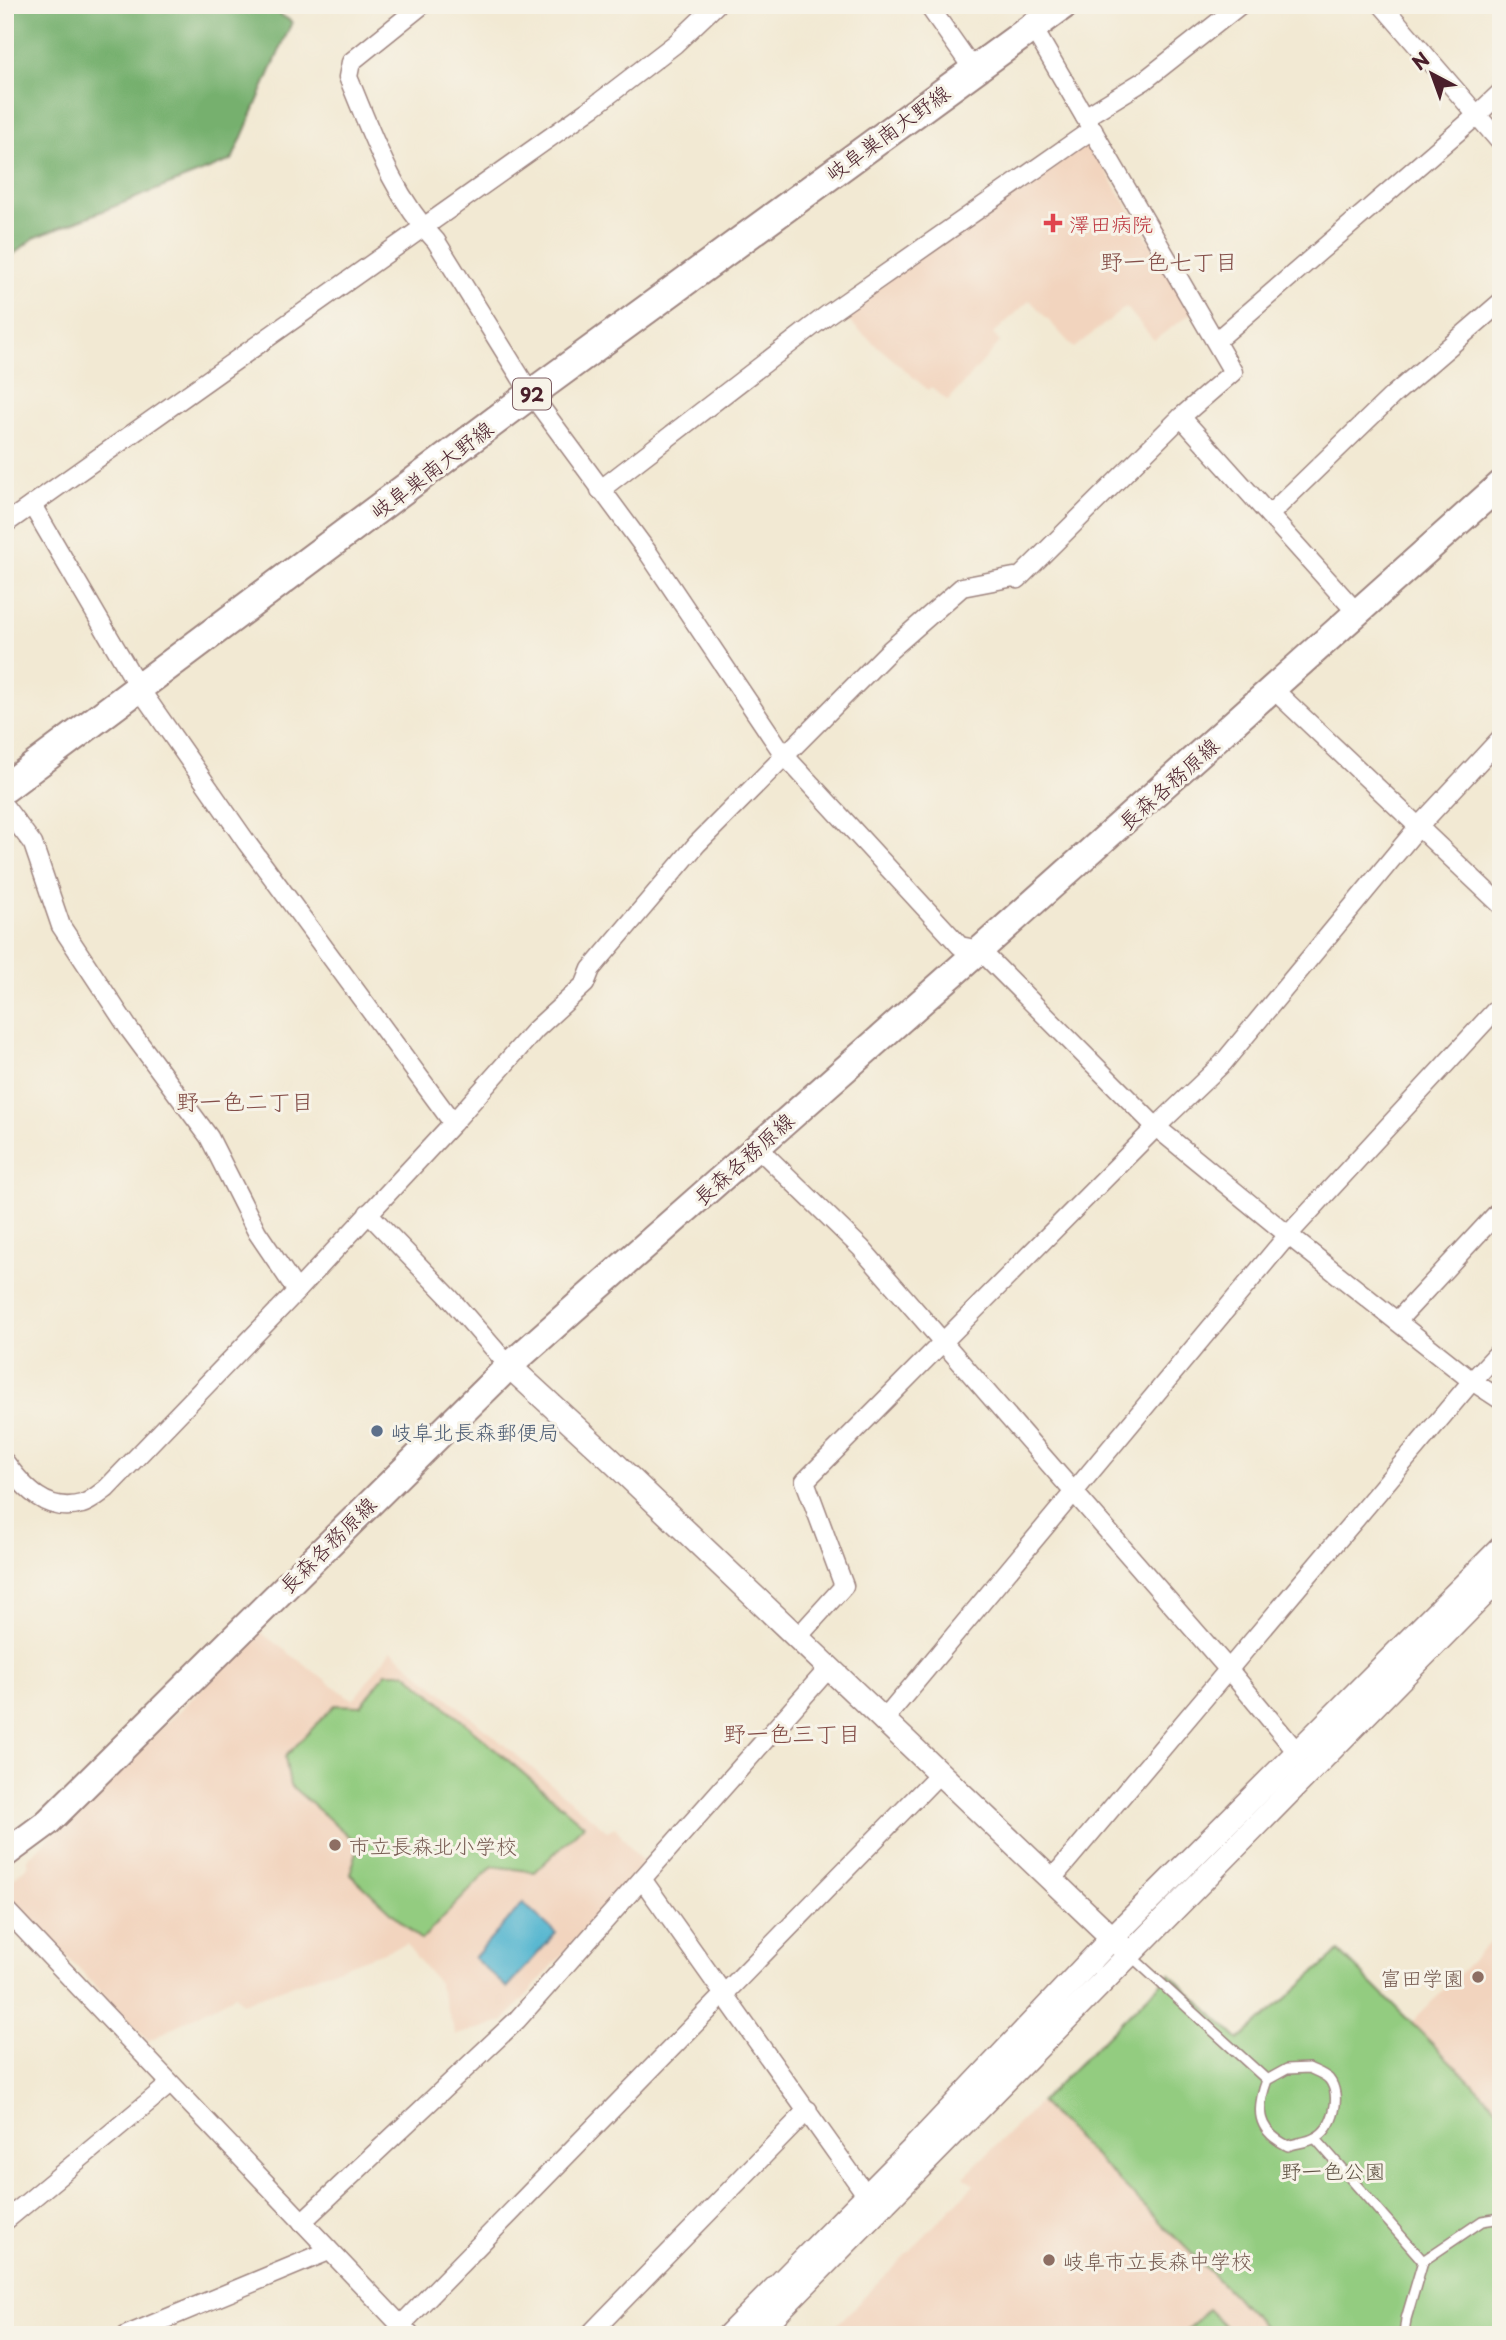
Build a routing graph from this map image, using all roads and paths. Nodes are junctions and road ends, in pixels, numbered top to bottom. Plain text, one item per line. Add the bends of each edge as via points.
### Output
1 (422, 5) edge
2 (716, 5) edge
3 (928, 5) edge
4 (1063, 5) edge
5 (1240, 5) edge
6 (1385, 6) edge
7 (1032, 26) junction
8 (973, 69) junction
9 (1501, 92) edge
10 (1476, 116) junction
11 (1089, 123) junction
12 (1501, 143) edge
13 (424, 228) junction
14 (1501, 302) edge
15 (1216, 341) junction
16 (531, 394) junction
17 (1181, 417) junction
18 (600, 490) junction
19 (1497, 494) edge
20 (32, 506) junction
21 (1269, 515) junction
22 (5, 524) edge
23 (1358, 614) junction
24 (139, 688) junction
25 (1273, 689) junction
26 (1501, 738) edge
27 (784, 755) junction
28 (5, 788) edge
29 (5, 807) edge
30 (1419, 826) junction
31 (1501, 905) edge
32 (980, 950) junction
33 (1501, 1004) edge
34 (453, 1123) junction
35 (1156, 1127) junction
36 (756, 1146) junction
37 (1501, 1209) edge
38 (368, 1213) junction
39 (1288, 1235) junction
40 (297, 1291) junction
41 (1397, 1321) junction
42 (944, 1341) junction
43 (1501, 1350) edge
44 (509, 1366) junction
45 (1472, 1381) junction
46 (1501, 1400) edge
47 (5, 1462) edge
48 (1074, 1492) junction
49 (1501, 1548) edge
50 (1501, 1577) edge
51 (797, 1638) junction
52 (828, 1669) junction
53 (1229, 1670) junction
54 (883, 1721) junction
55 (1297, 1752) junction
56 (939, 1774) junction
57 (5, 1854) edge
58 (642, 1879) junction
59 (1051, 1880) junction
60 (5, 1909) edge
61 (1112, 1938) junction
62 (1130, 1955) junction
63 (724, 1995) junction
64 (1267, 2080) junction
65 (170, 2084) junction
66 (807, 2110) junction
67 (1315, 2138) junction
68 (867, 2196) junction
69 (1501, 2218) edge
70 (5, 2221) edge
71 (302, 2222) junction
72 (328, 2249) junction
73 (1423, 2261) junction
74 (406, 2330) edge
75 (127, 2335) edge
76 (589, 2335) edge
77 (729, 2335) edge
78 (755, 2335) edge
79 (1404, 2335) edge

1 - 13 street via 351,62 348,77 394,185
2 - 13 street via 675,44
3 - 8 street
4 - 7 main road, 岐阜巣南大野線 / 92
5 - 11 street
6 - 10 street
7 - 8 main road, 岐阜巣南大野線 / 92
7 - 11 street
8 - 16 main road, 岐阜巣南大野線 / 92
9 - 10 street
10 - 12 street
10 - 15 street
11 - 15 street
11 - 18 street via 827,315
13 - 16 street
13 - 20 street
14 - 21 street via 1392,396
15 - 17 street via 1233,372
16 - 18 street
16 - 24 main road, 岐阜巣南大野線 / 92
17 - 21 street
17 - 27 street via 1018,579 962,587 890,650
18 - 27 street via 649,554
19 - 23 main road, 長森各務原線
20 - 22 street
20 - 24 street
21 - 23 street
23 - 25 main road, 長森各務原線
24 - 28 main road, 岐阜巣南大野線 / 92
24 - 34 street
25 - 30 street
25 - 32 main road, 長森各務原線
26 - 30 street
27 - 32 street via 960,946
27 - 34 street via 697,844 591,969 585,984 535,1030
29 - 40 street via 33,844 61,926 209,1137 257,1232
30 - 31 street
30 - 35 street via 1223,1063
32 - 35 street
32 - 36 main road, 長森各務原線
33 - 39 street
34 - 38 street
35 - 39 street
35 - 42 street
36 - 42 street via 861,1248
36 - 44 main road, 長森各務原線
37 - 41 street
38 - 40 street
38 - 44 street
39 - 41 street
39 - 48 street
40 - 47 street via 106,1489 83,1504 52,1506 22,1485
41 - 45 street
42 - 48 street
42 - 51 street via 805,1481 844,1586
43 - 45 street
44 - 51 street
44 - 57 main road, 長森各務原線 via 47,1822
45 - 46 street
45 - 53 street
48 - 53 street
48 - 54 street
49 - 55 street
50 - 62 street
51 - 52 street
52 - 54 street
52 - 58 street
53 - 55 street
53 - 59 street
54 - 56 street
55 - 61 street
56 - 59 street
56 - 63 street
58 - 63 street
58 - 71 street via 517,2020
59 - 61 street
60 - 65 street
61 - 62 street
61 - 68 street
62 - 64 lane
62 - 78 street
63 - 66 street
63 - 74 street
64 - 67 lane via 1258,2105 1263,2125 1288,2146
64 - 67 lane via 1287,2069 1309,2068 1328,2078 1334,2090 1334,2111 1328,2127
65 - 70 street
65 - 71 street
66 - 68 street
66 - 76 street
67 - 73 lane
68 - 77 street
69 - 73 lane via 1482,2221
71 - 72 street
72 - 74 street
72 - 75 street
73 - 79 lane

